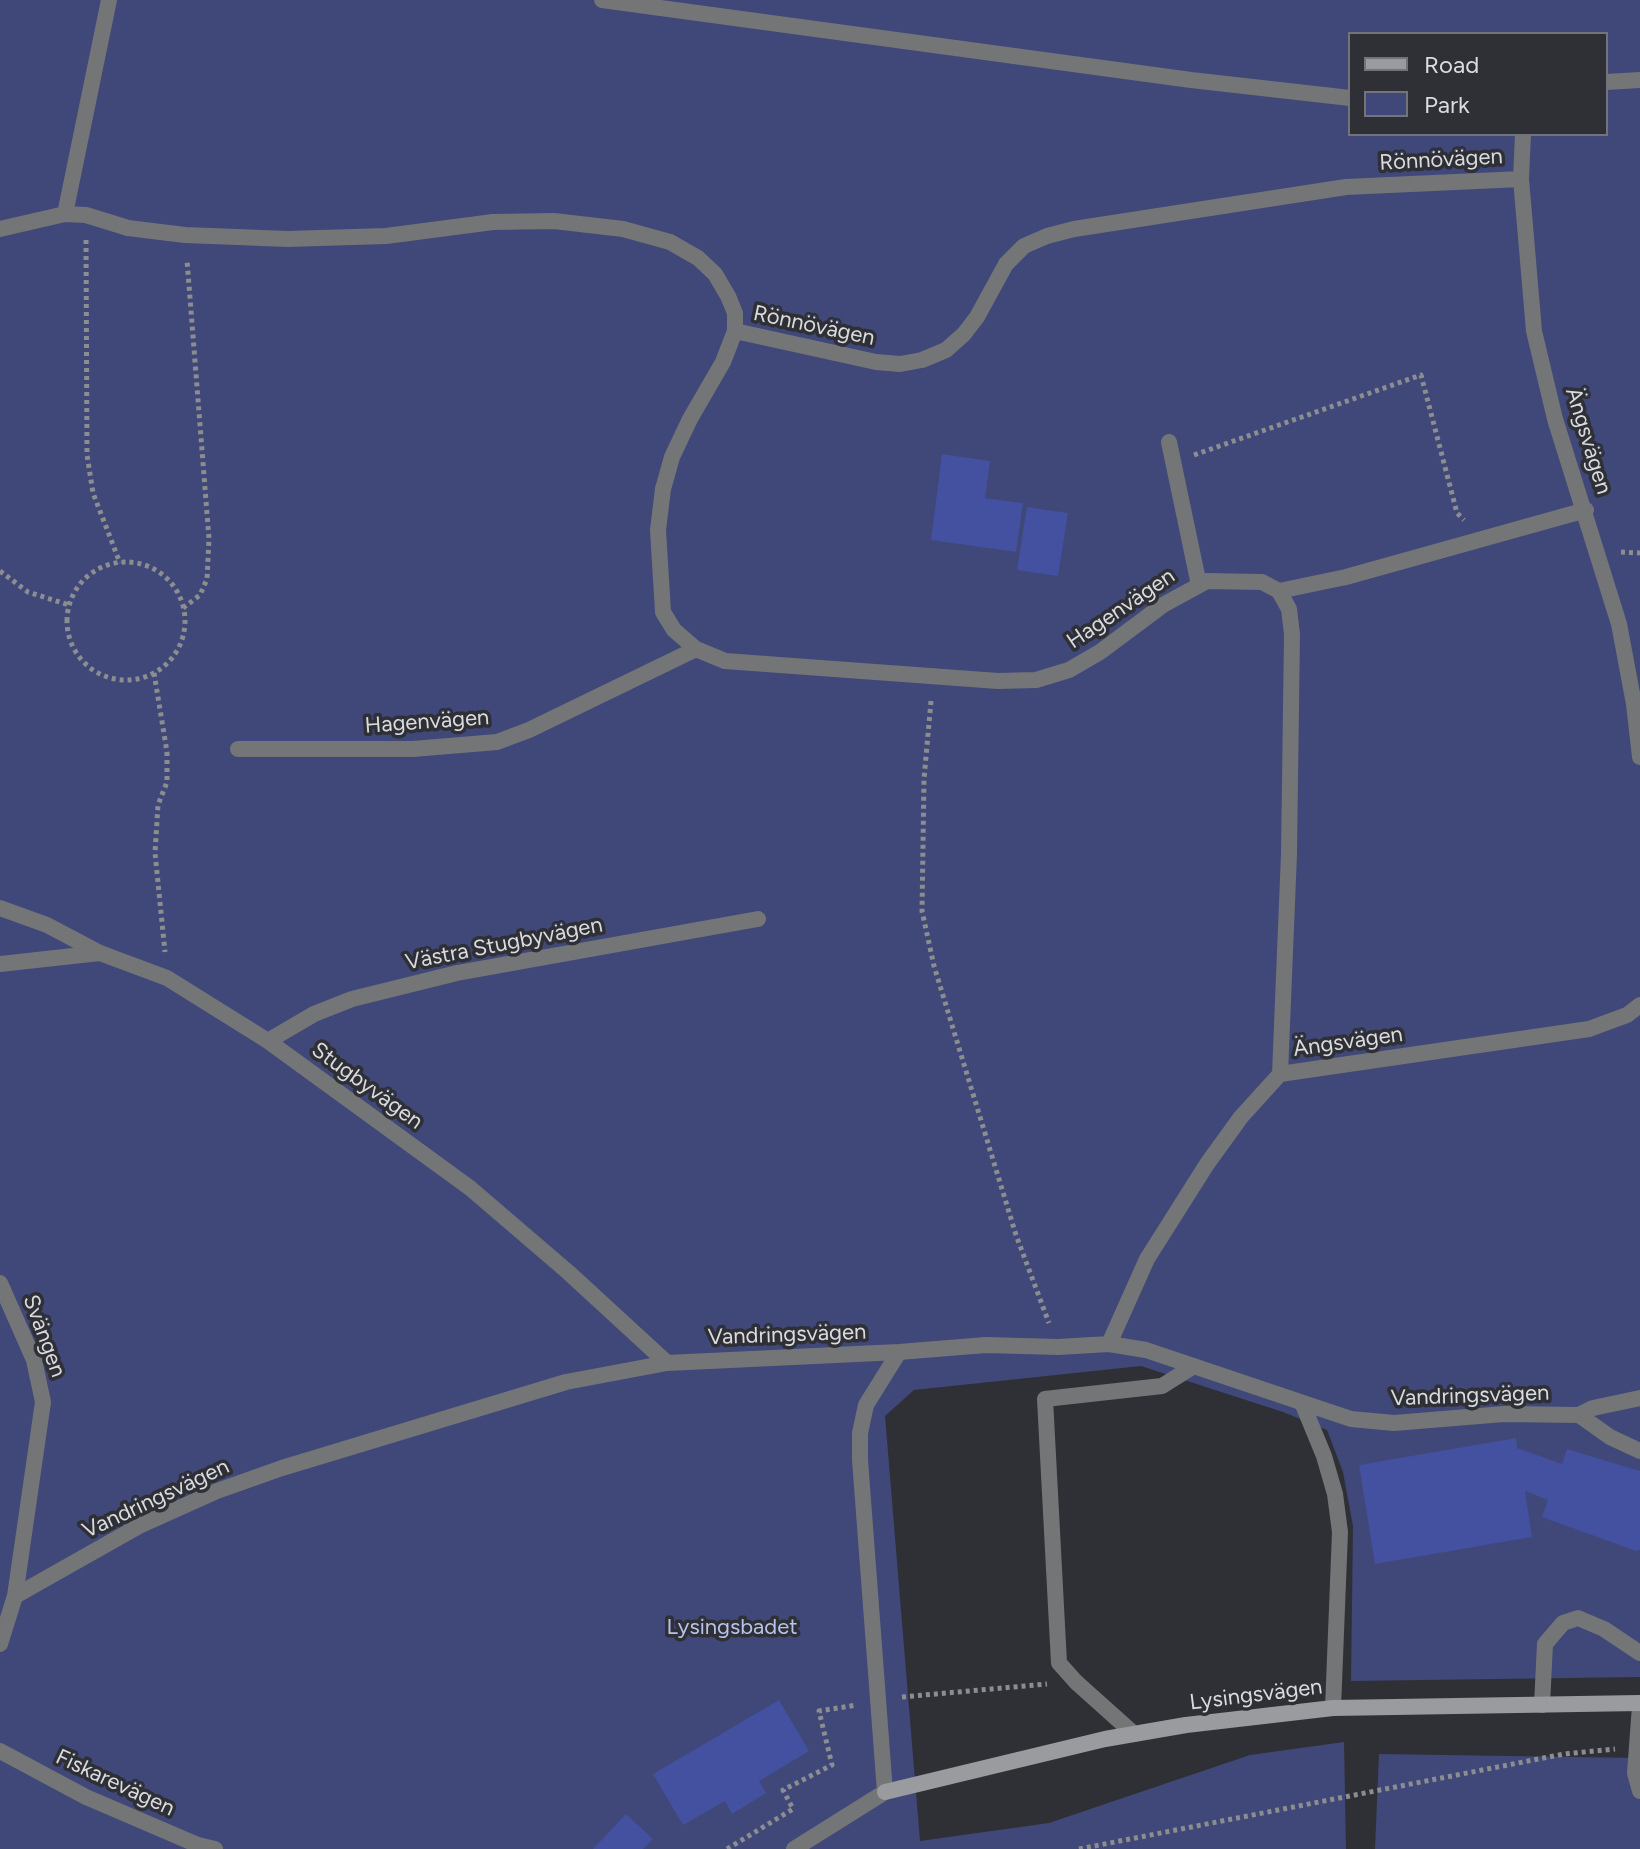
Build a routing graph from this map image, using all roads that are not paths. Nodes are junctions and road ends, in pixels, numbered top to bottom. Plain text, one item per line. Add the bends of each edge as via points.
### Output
1 (109, 0) edge
2 (602, 0) edge
3 (1640, 80) edge
4 (1608, 82) edge
5 (1348, 98) edge
6 (1523, 136) edge
7 (1521, 179) junction
8 (65, 214) junction
9 (0, 229) edge
10 (735, 331) junction
11 (1169, 442) dead end
12 (1586, 510) junction
13 (1199, 585) junction
14 (1279, 591) junction
15 (696, 649) junction
16 (238, 749) dead end
17 (1640, 757) edge
18 (0, 908) edge
19 (758, 919) dead end
20 (100, 953) junction
21 (0, 964) edge
22 (1640, 1005) edge
23 (268, 1041) junction
24 (1280, 1074) junction
25 (0, 1283) edge
26 (1109, 1344) junction
27 (899, 1352) junction
28 (667, 1363) junction
29 (1194, 1366) junction
30 (1640, 1398) edge
31 (1303, 1405) junction
32 (1579, 1415) junction
33 (1640, 1451) edge
34 (15, 1596) junction
35 (0, 1644) edge
36 (1640, 1653) edge
37 (1542, 1705) junction
38 (1640, 1705) edge
39 (1333, 1708) junction
40 (1134, 1734) junction
41 (0, 1751) edge
42 (1640, 1791) edge
43 (885, 1792) junction
44 (215, 1849) edge
45 (794, 1849) edge

1 - 8 lane
2 - 5 lane
3 - 4 lane
6 - 7 lane, Ängsvägen
7 - 10 lane, Rönnövägen via 1346,187 1047,236 1024,246 1006,264 964,334 946,350 922,360 876,362
7 - 12 lane, Ängsvägen via 1534,331 1555,419
8 - 9 lane, Rönnövägen
8 - 10 lane, Rönnövägen via 185,235 288,239 386,236 493,222 554,221 623,229 670,242 698,258 728,296
10 - 15 lane, Hagenvägen via 672,457 662,503 663,612
11 - 13 lane
12 - 14 lane
12 - 17 lane, Ängsvägen via 1619,624
13 - 14 lane, Hagenvägen via 1262,582
13 - 15 lane, Hagenvägen via 1100,652 1069,670 1036,680 725,661
14 - 24 lane via 1289,609 1292,634
15 - 16 lane, Hagenvägen via 497,742 413,749
18 - 20 lane, Stugbyvägen
19 - 23 lane, Västra Stugbyvägen via 457,973 352,999
20 - 21 lane
20 - 23 lane, Stugbyvägen via 167,978
22 - 24 lane, Ängsvägen via 1589,1029
23 - 28 lane, Stugbyvägen via 470,1188
24 - 26 lane, Ängsvägen via 1199,1175 1147,1259
25 - 34 lane, Svängen via 34,1360 43,1402
26 - 27 lane, Vandringsvägen
26 - 29 lane, Vandringsvägen
27 - 28 lane, Vandringsvägen
27 - 43 lane via 866,1405 860,1433
28 - 34 lane, Vandringsvägen via 566,1382 217,1491 139,1526
29 - 31 lane, Vandringsvägen
29 - 40 lane via 1162,1386 1045,1399 1059,1663
30 - 32 lane, Vandringsvägen
31 - 32 lane, Vandringsvägen via 1351,1419 1394,1423 1504,1414
31 - 39 lane via 1324,1456 1340,1532
32 - 33 lane
34 - 35 lane
36 - 37 lane via 1578,1618 1563,1623 1545,1644
37 - 38 street, Lysingsvägen
37 - 39 street, Lysingsvägen
38 - 42 lane via 1635,1747
39 - 40 street, Lysingsvägen
40 - 43 street, Lysingsvägen
41 - 44 lane, Fiskarevägen via 86,1797
43 - 45 lane

